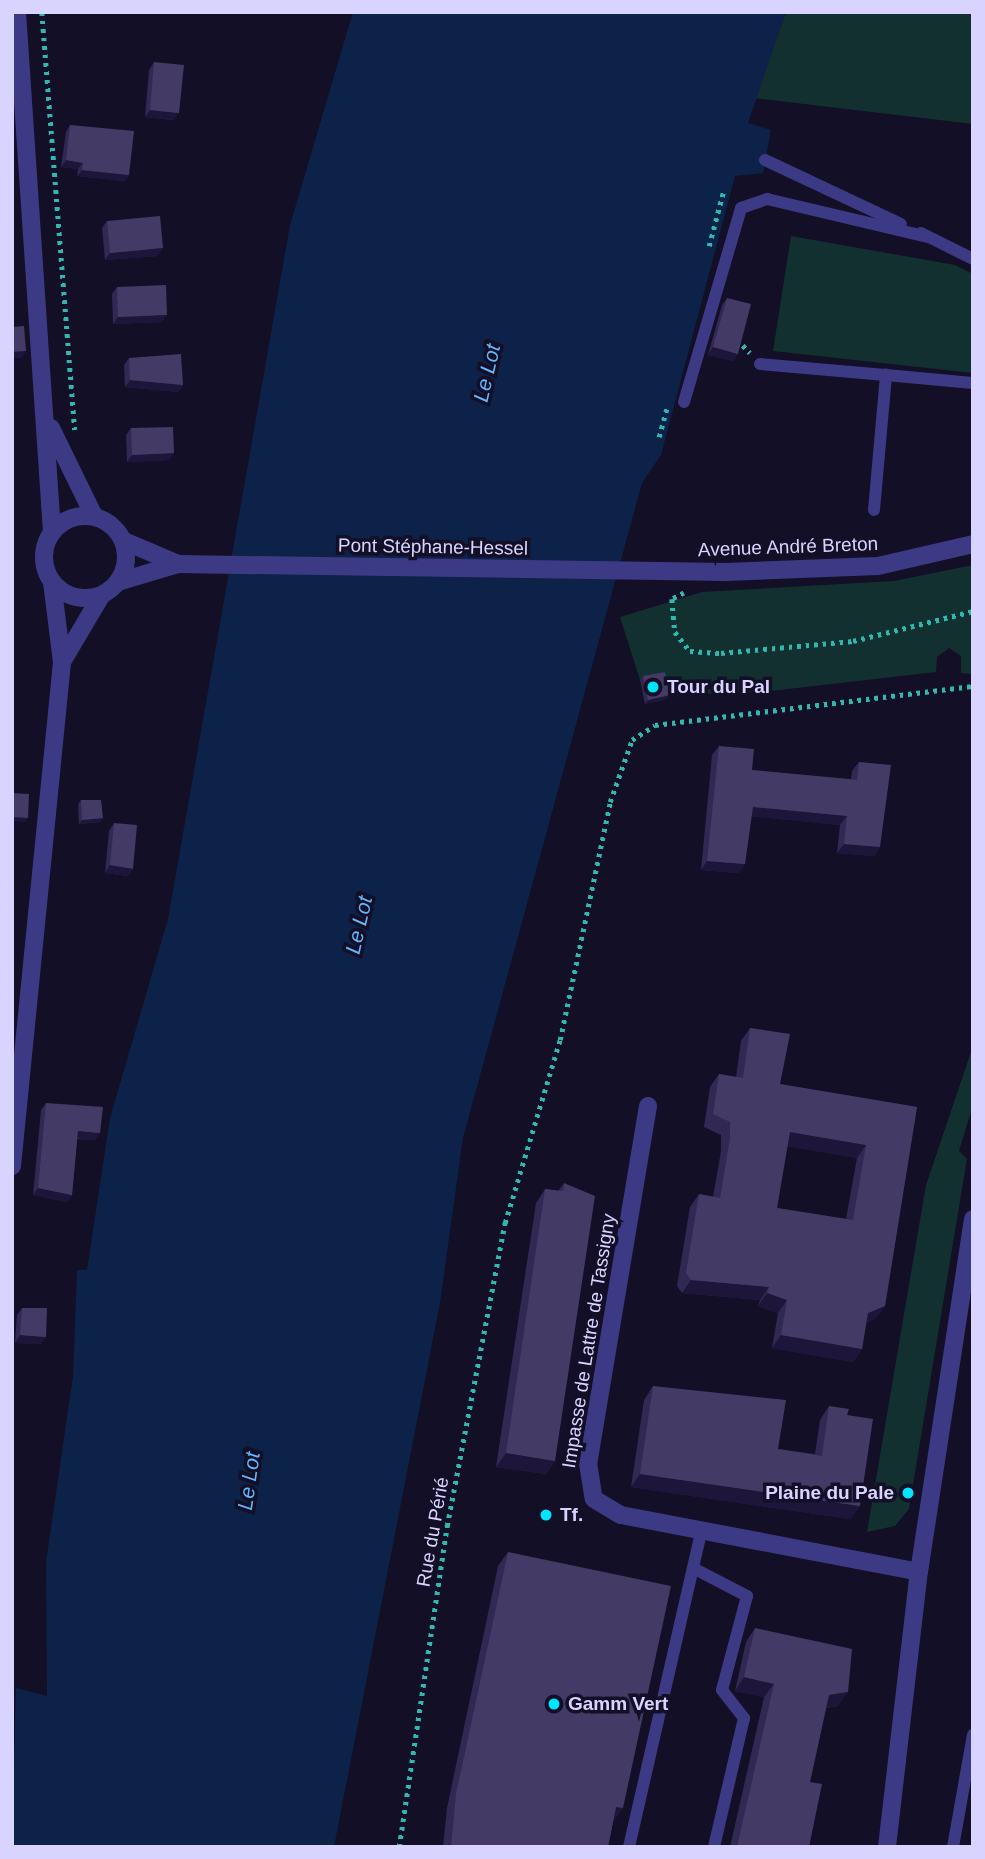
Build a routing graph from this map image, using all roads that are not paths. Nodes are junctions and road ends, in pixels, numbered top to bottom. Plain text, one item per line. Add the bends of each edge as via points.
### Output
1 (17, 12) edge
2 (765, 160) dead end
3 (19, 164) edge
4 (928, 237) junction
5 (973, 259) edge
6 (760, 364) dead end
7 (886, 375) junction
8 (973, 383) edge
9 (684, 402) dead end
10 (49, 423) junction
11 (874, 510) dead end
12 (94, 516) junction
13 (52, 532) junction
14 (124, 541) junction
15 (973, 544) edge
16 (150, 563) junction
17 (687, 571) joint
18 (52, 582) junction
19 (118, 582) junction
20 (101, 596) junction
21 (62, 662) junction
22 (648, 1106) dead end
23 (12, 1166) edge
24 (973, 1219) edge
25 (701, 1532) junction
26 (693, 1569) junction
27 (919, 1572) junction
28 (973, 1735) edge
29 (629, 1847) edge
30 (714, 1847) edge
31 (887, 1847) edge
32 (953, 1847) edge

1 - 3 street
2 - 4 lane
3 - 10 street
4 - 5 lane
4 - 9 lane via 766,199 741,208
6 - 7 lane
7 - 8 lane
7 - 11 lane
10 - 12 street
10 - 13 street
12 - 13 street via 71,518
12 - 14 street
13 - 18 street via 44,551
14 - 16 street
14 - 19 street via 125,570
15 - 17 street, Avenue André Breton via 878,566
16 - 17 street, Pont Stéphane-Hessel
16 - 19 street
18 - 20 street via 74,597
18 - 21 street
19 - 20 street
20 - 21 street
21 - 23 street
22 - 25 street, Impasse de Lattre de Tassigny via 589,1483 603,1510
24 - 27 street
25 - 26 lane
25 - 27 street, Impasse de Lattre de Tassigny
26 - 29 lane
26 - 30 lane via 747,1596 722,1690 744,1718
27 - 31 street
28 - 32 lane

